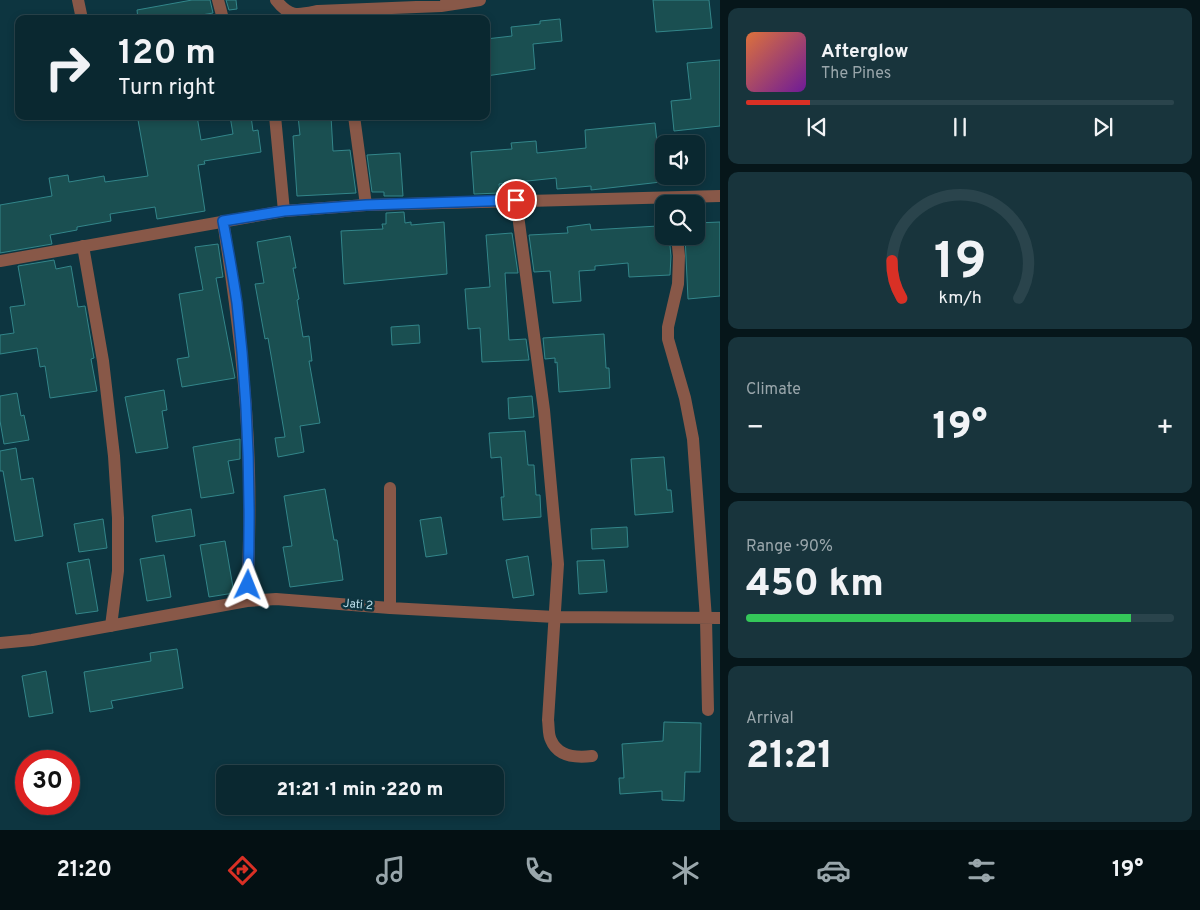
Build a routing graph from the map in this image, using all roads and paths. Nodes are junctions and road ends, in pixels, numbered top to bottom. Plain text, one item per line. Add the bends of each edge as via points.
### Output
1 (78, 0) edge
2 (218, 0) edge
3 (276, 0) edge
4 (480, 0) edge
5 (81, 15) edge
6 (222, 15) edge
7 (341, 15) edge
8 (275, 120) edge
9 (355, 120) edge
10 (720, 196) edge
11 (705, 197) edge
12 (516, 200) junction
13 (655, 200) edge
14 (366, 205) junction
15 (284, 211) junction
16 (223, 221) junction
17 (677, 245) edge
18 (83, 246) junction
19 (0, 261) edge
20 (390, 488) dead end
21 (247, 600) junction
22 (390, 608) junction
23 (554, 617) junction
24 (720, 618) edge
25 (706, 619) junction
26 (111, 626) junction
27 (0, 643) edge
28 (708, 710) dead end
29 (592, 756) dead end

1 - 5 street
2 - 6 street
3 - 7 street via 288,12 298,15 318,11
4 - 7 street
8 - 15 street
9 - 14 street
10 - 11 street
12 - 13 street
12 - 14 street
12 - 23 street via 544,410 555,523 558,564
14 - 15 street
15 - 16 street
16 - 18 street
16 - 21 street via 236,303 244,386 249,470
17 - 25 street via 678,284 668,339 686,398 693,439
18 - 19 street
18 - 26 street via 103,361 116,492 118,570
20 - 22 street
21 - 22 street, Jati 2 via 276,599
21 - 26 street, Jati 2
22 - 23 street, Jati 2
23 - 25 street, Jati 2
23 - 29 street via 548,720 550,740 558,751 568,756
24 - 25 street, Jati 2
25 - 28 street
26 - 27 street, Jati 2

